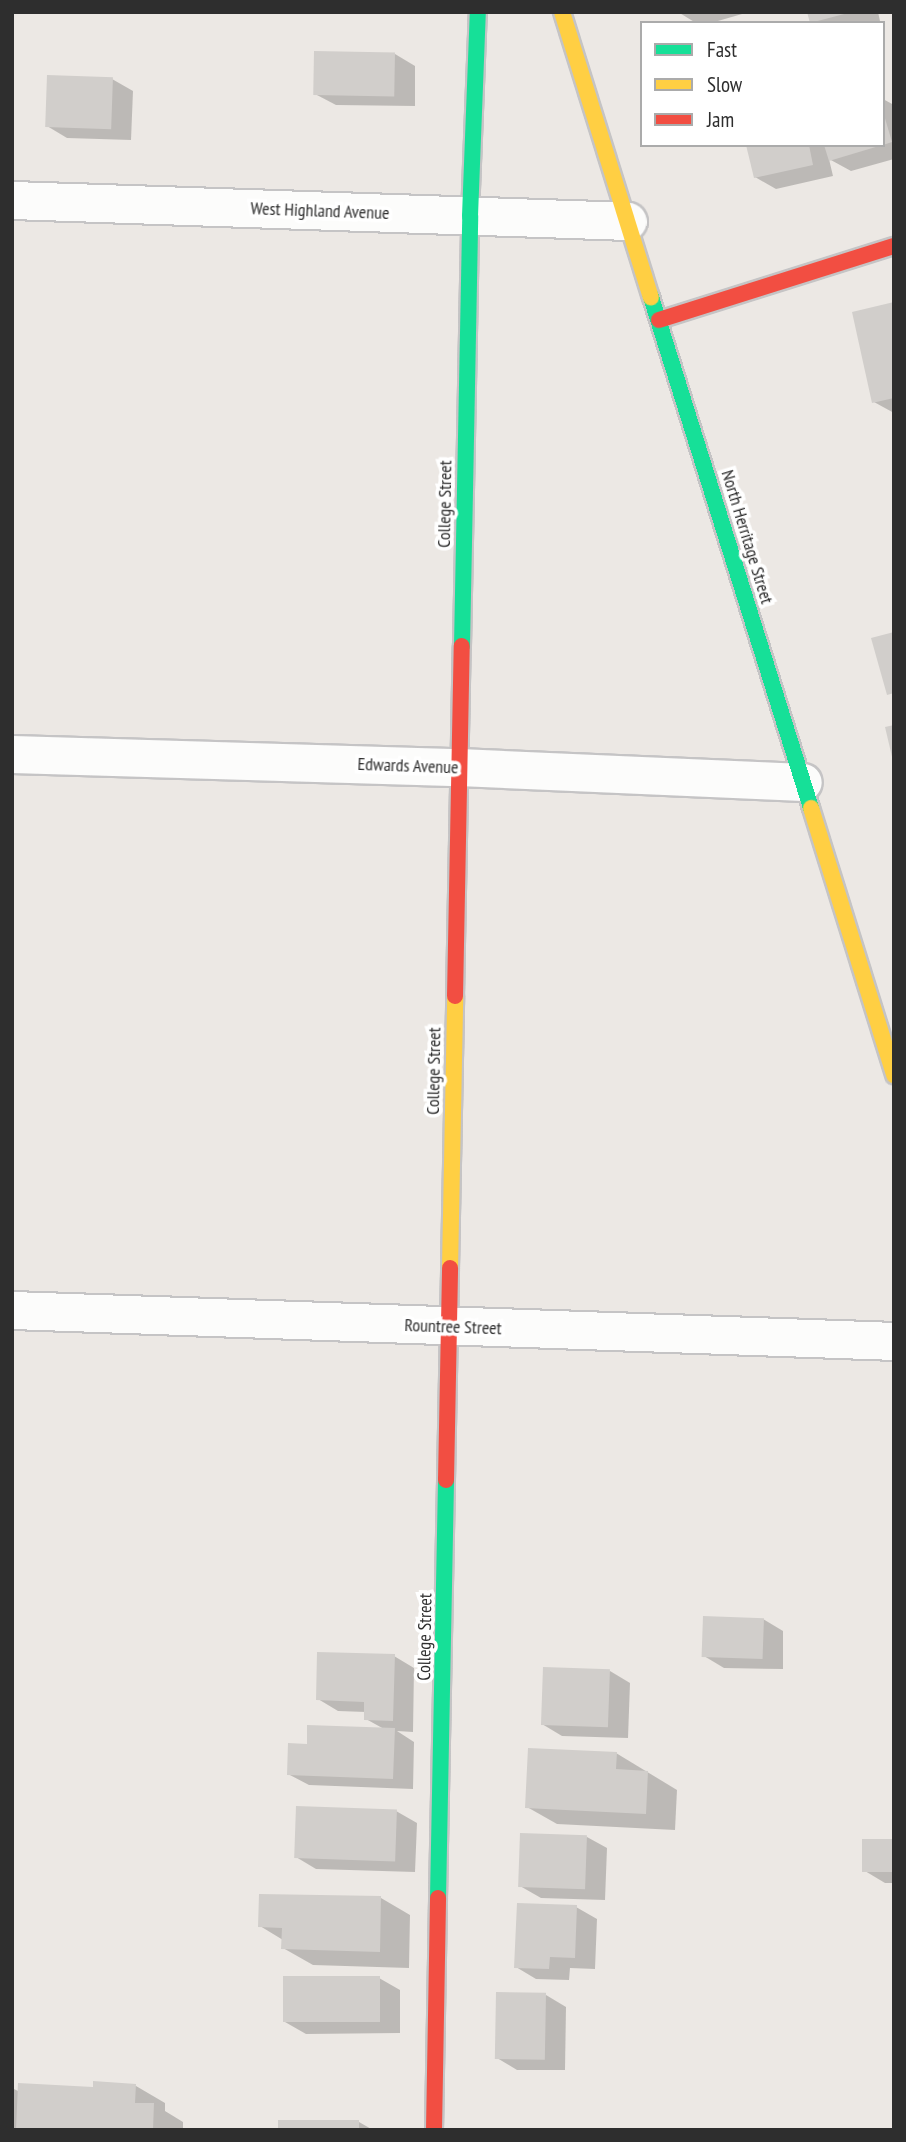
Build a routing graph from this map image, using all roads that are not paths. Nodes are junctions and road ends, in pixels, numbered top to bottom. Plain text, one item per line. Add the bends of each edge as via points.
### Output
1 (478, 12) edge
2 (562, 12) edge
3 (12, 200) edge
4 (470, 216) junction
5 (628, 221) junction
6 (894, 246) edge
7 (659, 320) junction
8 (12, 754) edge
9 (459, 767) junction
10 (803, 782) junction
11 (894, 1075) edge
12 (12, 1310) edge
13 (449, 1327) junction
14 (894, 1341) edge
15 (434, 2130) edge

1 - 4 street, College Street
2 - 5 street, North Herritage Street
3 - 4 street, West Highland Avenue
4 - 5 street, West Highland Avenue
4 - 9 street, College Street
5 - 7 street, North Herritage Street
6 - 7 street
7 - 10 street, North Herritage Street
8 - 9 street, Edwards Avenue
9 - 10 street, Edwards Avenue
9 - 13 street, College Street
10 - 11 street, North Herritage Street
12 - 13 street, Rountree Street
13 - 14 street, Rountree Street
13 - 15 street, College Street

